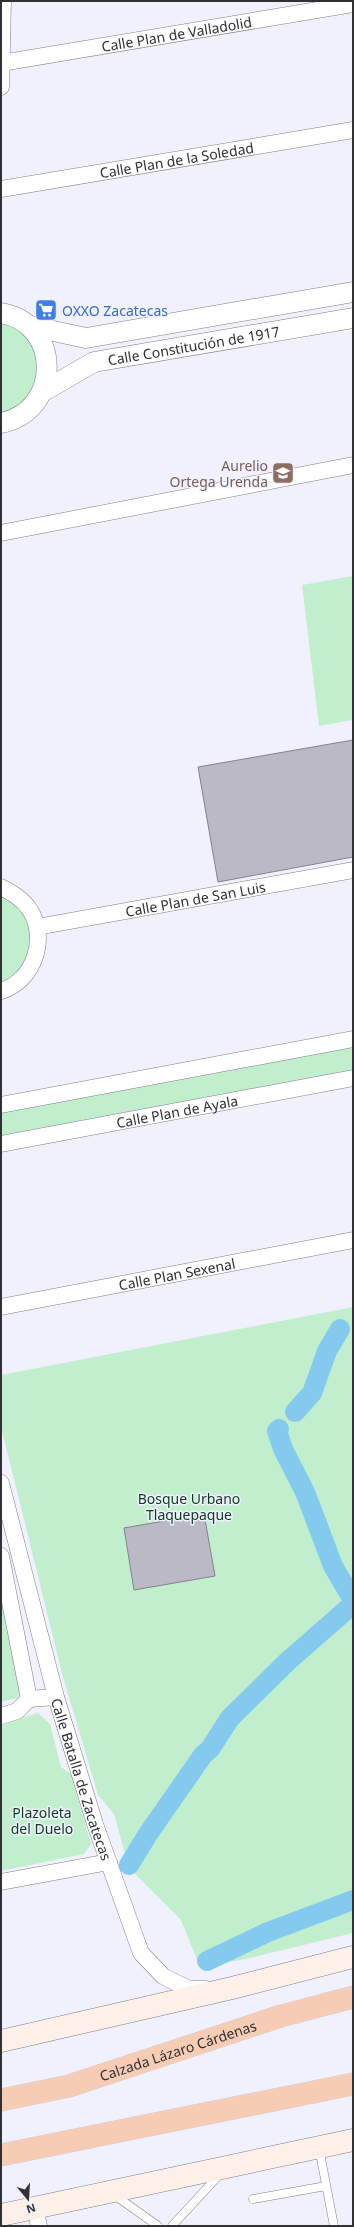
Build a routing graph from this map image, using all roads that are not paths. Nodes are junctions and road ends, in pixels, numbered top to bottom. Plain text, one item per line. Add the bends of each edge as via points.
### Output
1 (3, 1) edge
2 (353, 4) edge
3 (1, 63) edge
4 (1, 87) edge
5 (353, 130) edge
6 (1, 189) edge
7 (353, 292) edge
8 (1, 313) edge
9 (353, 318) edge
10 (30, 326) junction
11 (42, 392) junction
12 (1, 423) edge
13 (353, 465) edge
14 (1, 533) edge
15 (353, 870) edge
16 (1, 887) edge
17 (37, 927) junction
18 (1, 991) edge
19 (353, 1039) edge
20 (353, 1078) edge
21 (1, 1105) edge
22 (1, 1144) edge
23 (353, 1240) edge
24 (1, 1307) edge
25 (2, 1490) edge
26 (1, 1528) edge
27 (1, 1556) edge
28 (56, 1697) junction
29 (29, 1699) junction
30 (1, 1716) edge
31 (109, 1862) junction
32 (1, 1882) edge
33 (353, 1957) edge
34 (232, 1988) junction
35 (353, 1997) edge
36 (1, 2041) edge
37 (353, 2084) edge
38 (1, 2100) edge
39 (353, 2140) edge
40 (318, 2148) junction
41 (1, 2155) edge
42 (227, 2167) junction
43 (326, 2186) junction
44 (109, 2192) junction
45 (253, 2199) dead end
46 (1, 2215) edge
47 (37, 2217) edge
48 (158, 2226) edge
49 (172, 2226) edge
50 (334, 2226) edge

1 - 3 street
2 - 3 street, Calle Plan de Valladolid
3 - 4 street
5 - 6 street, Calle Plan de la Soledad
7 - 10 street, Calle Constitución de 1917 via 86,338
8 - 10 street
9 - 11 street, Calle Constitución de 1917 via 94,362
10 - 11 street via 41,340 47,357 47,375
11 - 12 street via 34,405 23,415
13 - 14 street
15 - 17 street, Calle Plan de San Luis
16 - 17 street via 17,895 30,910
17 - 18 street via 37,951 28,973 10,989
19 - 21 street
20 - 22 street, Calle Plan de Ayala
23 - 24 street, Calle Plan Sexenal
25 - 26 street, Calle Batalla de Zacatecas
25 - 28 street, Calle Batalla de Zacatecas
27 - 29 street, Calle Batalla de Zacatecas
28 - 29 street
28 - 31 street, Calle Batalla de Zacatecas
29 - 30 street, Calle Batalla de Zacatecas via 17,1711
31 - 32 street
31 - 34 street, Calle Batalla de Zacatecas via 141,1953 163,1976 190,1989
33 - 34 main road
34 - 36 main road
35 - 38 highway, Calzada Lázaro Cárdenas via 281,2016 69,2086
37 - 41 highway
39 - 40 main road
40 - 42 main road
40 - 43 lane
42 - 44 main road
42 - 49 lane
43 - 45 lane
43 - 50 lane
44 - 47 main road
44 - 48 lane
46 - 47 main road

